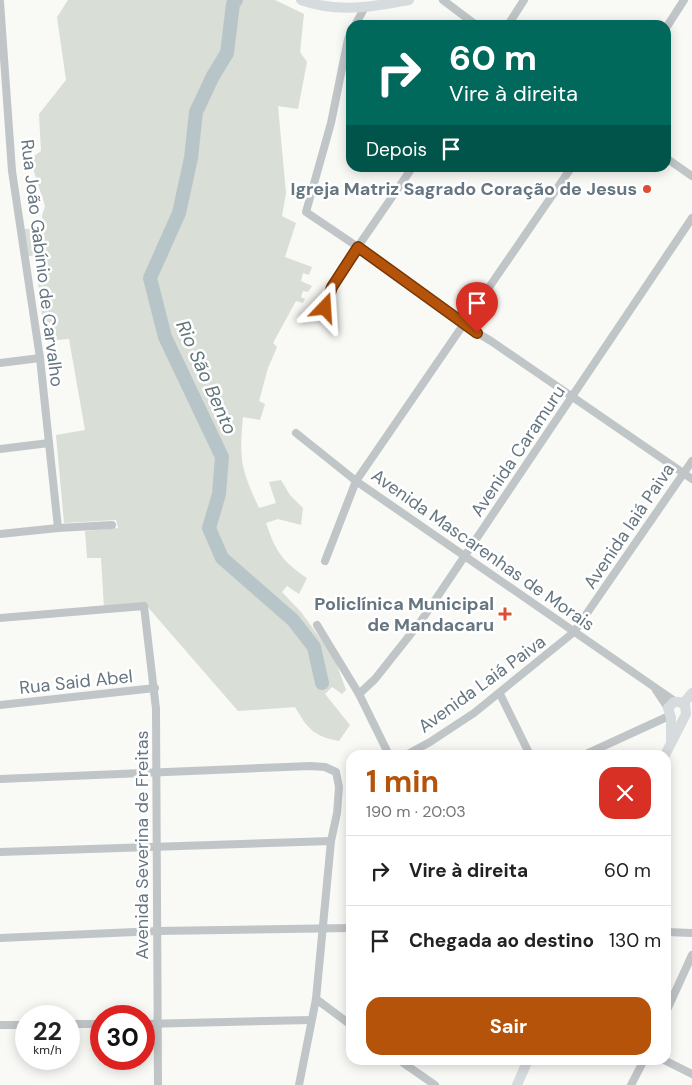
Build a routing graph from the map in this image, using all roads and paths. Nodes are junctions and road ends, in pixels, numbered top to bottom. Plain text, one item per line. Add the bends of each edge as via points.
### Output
1 (301, 0) edge
2 (409, 0) edge
3 (444, 0) edge
4 (524, 0) edge
5 (684, 0) edge
6 (0, 2) edge
7 (365, 7) junction
8 (357, 20) edge
9 (470, 20) edge
10 (511, 20) edge
11 (671, 20) edge
12 (346, 53) edge
13 (343, 65) junction
14 (346, 66) edge
15 (9, 109) junction
16 (0, 110) edge
17 (671, 161) edge
18 (409, 172) edge
19 (568, 172) edge
20 (692, 176) edge
21 (692, 218) edge
22 (358, 247) junction
23 (325, 308) dead end
24 (464, 325) junction
25 (40, 358) junction
26 (0, 363) edge
27 (572, 397) junction
28 (296, 434) dead end
29 (49, 443) junction
30 (0, 449) edge
31 (692, 461) edge
32 (684, 474) junction
33 (692, 479) edge
34 (356, 480) junction
35 (112, 525) dead end
36 (58, 528) junction
37 (0, 534) edge
38 (465, 556) junction
39 (325, 561) dead end
40 (0, 618) edge
41 (317, 625) dead end
42 (574, 632) junction
43 (155, 688) junction
44 (692, 693) edge
45 (359, 694) junction
46 (500, 694) junction
47 (0, 705) edge
48 (680, 712) edge
49 (387, 750) edge
50 (415, 750) edge
51 (528, 750) edge
52 (595, 750) edge
53 (668, 750) edge
54 (156, 773) junction
55 (0, 779) edge
56 (331, 841) junction
57 (155, 847) junction
58 (0, 852) edge
59 (324, 927) junction
60 (346, 928) edge
61 (157, 931) junction
62 (671, 932) edge
63 (692, 933) edge
64 (0, 938) edge
65 (692, 955) edge
66 (316, 999) junction
67 (671, 1001) edge
68 (311, 1020) junction
69 (346, 1021) edge
70 (157, 1024) junction
71 (0, 1025) edge
72 (15, 1025) edge
73 (671, 1064) edge
74 (407, 1065) edge
75 (526, 1065) edge
76 (641, 1065) edge
77 (692, 1074) edge
78 (158, 1085) edge
79 (299, 1085) edge
80 (435, 1085) edge
81 (517, 1085) edge
82 (631, 1085) edge

1 - 7 main road via 327,7
2 - 7 main road
3 - 9 street
4 - 10 street
5 - 11 street
6 - 15 street, Rua João Gabínio de Carvalho
7 - 8 street
12 - 13 street
13 - 14 street
13 - 22 street via 331,123 305,208 318,221
15 - 16 street
15 - 25 street, Rua João Gabínio de Carvalho via 12,170
17 - 20 street
18 - 22 street
19 - 24 street
21 - 27 street, Avenida Caramuru
22 - 23 street via 335,281
22 - 24 street
24 - 27 street
24 - 34 street
25 - 26 street
25 - 29 street, Rua João Gabínio de Carvalho
27 - 32 street
27 - 38 street, Avenida Caramuru
28 - 34 street, Avenida Mascarenhas de Morais
29 - 30 street
29 - 36 street, Rua João Gabínio de Carvalho
31 - 32 street, Avenida Iaiá Paiva
32 - 33 street
32 - 42 street, Avenida Iaiá Paiva
34 - 38 street, Avenida Mascarenhas de Morais
34 - 39 street
35 - 36 street
36 - 37 street
38 - 42 street, Avenida Mascarenhas de Morais
38 - 45 street, Avenida Caramuru via 395,655
40 - 43 street, Avenida Severina de Freitas via 144,606
41 - 45 street
42 - 46 street, Avenida Laiá Paiva
42 - 48 street, Avenida Mascarenhas de Morais via 655,688
43 - 47 street, Rua Said Abel
43 - 54 street, Avenida Severina de Freitas
44 - 48 main road
45 - 49 street
46 - 50 street, Avenida Laiá Paiva
46 - 51 street
48 - 52 street
48 - 53 main road
54 - 55 street
54 - 56 street via 317,767 336,772 339,787
54 - 57 street, Avenida Severina de Freitas
56 - 57 street
56 - 59 street
57 - 58 street
57 - 61 street, Avenida Severina de Freitas
59 - 60 street
59 - 61 street
59 - 66 street
61 - 64 street
61 - 70 street, Avenida Severina de Freitas
62 - 63 street
65 - 67 street
66 - 68 street
66 - 69 street
68 - 70 street
68 - 79 street
70 - 78 street, Avenida Severina de Freitas
71 - 72 street
73 - 77 street
74 - 80 street
75 - 81 main road
76 - 82 street

